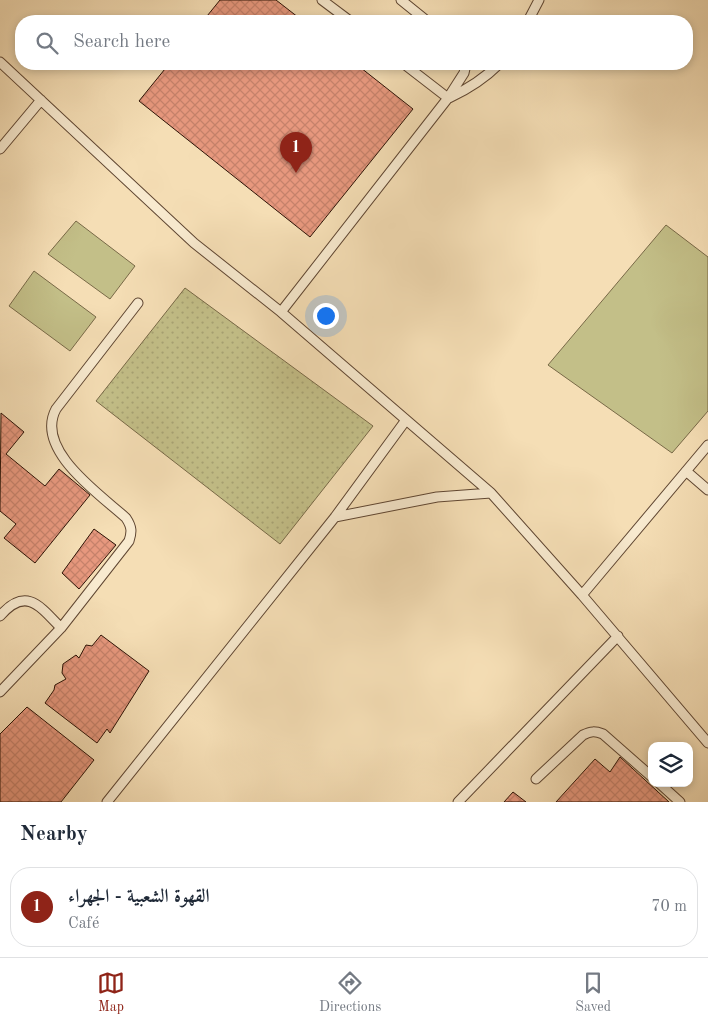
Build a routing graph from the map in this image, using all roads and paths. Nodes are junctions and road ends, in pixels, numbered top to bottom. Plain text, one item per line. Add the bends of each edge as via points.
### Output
1 (322, 0) edge
2 (401, 0) edge
3 (538, 0) edge
4 (342, 15) edge
5 (420, 15) edge
6 (531, 15) edge
7 (0, 62) edge
8 (412, 70) edge
9 (465, 70) edge
10 (493, 70) edge
11 (448, 98) junction
12 (41, 100) junction
13 (0, 149) edge
14 (138, 302) dead end
15 (282, 312) junction
16 (406, 420) junction
17 (708, 445) edge
18 (686, 471) junction
19 (708, 490) edge
20 (491, 493) junction
21 (335, 517) junction
22 (582, 595) junction
23 (0, 616) edge
24 (61, 628) junction
25 (618, 636) junction
26 (0, 692) edge
27 (708, 743) edge
28 (648, 773) edge
29 (536, 780) dead end
30 (663, 787) edge
31 (107, 802) edge
32 (458, 802) edge
33 (680, 802) edge

1 - 4 lane
2 - 5 lane
3 - 6 lane
7 - 12 lane
8 - 11 lane
9 - 11 lane
10 - 11 lane via 473,86
11 - 15 lane
12 - 13 lane
12 - 15 lane via 194,243
14 - 24 lane via 52,416 52,431 59,451 72,470 126,518 132,533
15 - 16 lane
16 - 20 lane
16 - 21 lane
17 - 18 lane
18 - 19 lane
18 - 22 lane
20 - 21 lane via 437,497
20 - 22 lane
21 - 31 lane
22 - 25 lane
23 - 24 lane via 17,601 28,600 38,604
24 - 26 lane
25 - 27 lane
25 - 32 lane
28 - 29 lane via 597,731 583,735
30 - 33 lane

